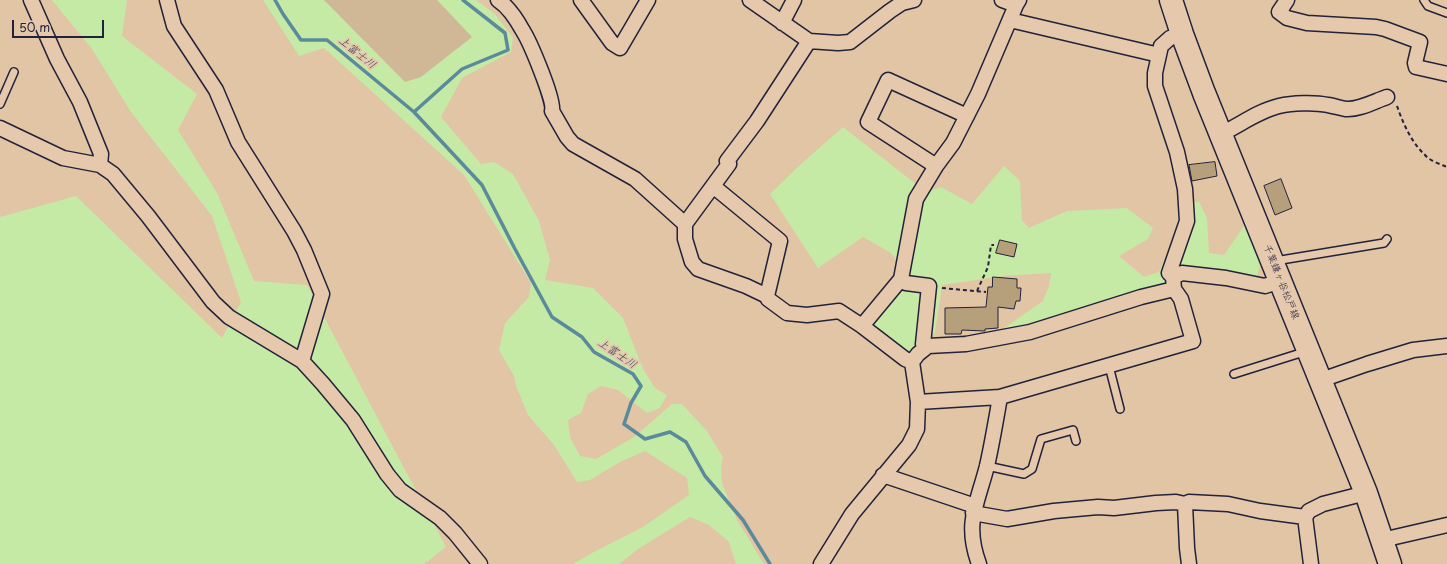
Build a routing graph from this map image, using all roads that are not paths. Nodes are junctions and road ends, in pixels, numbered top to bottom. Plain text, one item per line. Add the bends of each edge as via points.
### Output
1 (31, 0) edge
2 (167, 0) edge
3 (498, 0) edge
4 (581, 0) edge
5 (648, 0) edge
6 (750, 0) edge
7 (794, 0) edge
8 (914, 0) edge
9 (1002, 0) edge
10 (1171, 0) edge
11 (1287, 0) edge
12 (1424, 0) edge
13 (1018, 2) edge
14 (1447, 13) edge
15 (1010, 20) junction
16 (782, 23) junction
17 (1182, 34) junction
18 (809, 40) junction
19 (1159, 55) junction
20 (14, 72) dead end
21 (1447, 74) edge
22 (1387, 97) road end
23 (0, 104) edge
24 (967, 116) junction
25 (0, 128) edge
26 (1221, 134) junction
27 (100, 165) junction
28 (936, 166) junction
29 (713, 186) junction
30 (685, 224) junction
31 (1387, 239) dead end
32 (1276, 271) junction
33 (901, 279) junction
34 (1173, 283) junction
35 (767, 296) junction
36 (862, 326) junction
37 (1447, 346) edge
38 (926, 348) junction
39 (1309, 350) junction
40 (302, 361) junction
41 (912, 362) junction
42 (1109, 366) junction
43 (1234, 374) dead end
44 (1321, 380) junction
45 (1000, 397) junction
46 (918, 402) junction
47 (1120, 409) dead end
48 (1076, 441) dead end
49 (987, 466) junction
50 (883, 476) junction
51 (1366, 493) junction
52 (1185, 504) junction
53 (974, 510) junction
54 (1305, 517) junction
55 (1447, 525) edge
56 (1382, 540) junction
57 (480, 564) edge
58 (821, 564) edge
59 (979, 564) edge
60 (1189, 564) edge
61 (1311, 564) edge
62 (1390, 564) edge

1 - 27 street via 57,59 80,102 101,154
2 - 40 street via 174,26 216,90 238,142 294,231 322,294
3 - 30 street via 504,4 524,31 546,85 553,106 552,111 567,137 573,144 635,179
4 - 5 street via 612,43 620,48
6 - 16 street
7 - 16 street
8 - 18 street via 902,3 850,42
9 - 13 street
10 - 17 main road, 千葉鎌ヶ谷松戸線
11 - 21 street via 1279,12 1294,21 1376,27 1420,42 1416,66
12 - 14 lane via 1428,6
13 - 15 street
15 - 19 street
15 - 24 street
16 - 18 street
17 - 19 street via 1170,38 1161,46
17 - 26 main road, 千葉鎌ヶ谷松戸線
18 - 29 street via 757,121 727,161 729,164
19 - 34 street via 1155,86 1177,152 1185,189 1187,222 1169,273
20 - 23 lane
22 - 26 street via 1347,109 1322,104 1279,106 1265,110
24 - 28 street via 953,143
24 - 28 street via 888,80 868,122
25 - 27 street via 63,158
26 - 32 main road, 千葉鎌ヶ谷松戸線
27 - 40 street via 114,174 213,302 229,318
28 - 33 street via 916,199
29 - 30 street
29 - 35 street via 780,241
30 - 35 street via 685,240 692,262 698,269
31 - 32 lane via 1384,243
32 - 34 street via 1265,286 1182,273
32 - 39 main road, 千葉鎌ヶ谷松戸線
33 - 36 street
33 - 38 street via 906,283 929,286 923,344
34 - 38 street via 1126,303 1030,332 966,344
34 - 42 street via 1181,299 1193,341
35 - 36 street via 787,313 807,315 839,311
36 - 41 street
37 - 44 street via 1413,350
38 - 41 street
39 - 43 lane
39 - 44 main road, 千葉鎌ヶ谷松戸線
40 - 57 street via 353,420 400,490 440,518
41 - 46 street
42 - 45 street
42 - 47 lane
44 - 51 main road, 千葉鎌ヶ谷松戸線
45 - 46 street
45 - 49 street
46 - 50 street via 917,429 909,445
48 - 49 lane via 1073,430 1041,439 1032,469 1024,474
49 - 53 street
50 - 53 street
50 - 58 street via 852,514
51 - 54 street via 1323,504 1309,511
51 - 56 main road, 千葉鎌ヶ谷松戸線
52 - 53 street via 1176,502 1114,508 1098,507 1007,519
52 - 54 street via 1228,504
52 - 60 street
53 - 59 street via 971,530 973,549
54 - 61 street
55 - 56 street
56 - 62 main road, 千葉鎌ヶ谷松戸線

